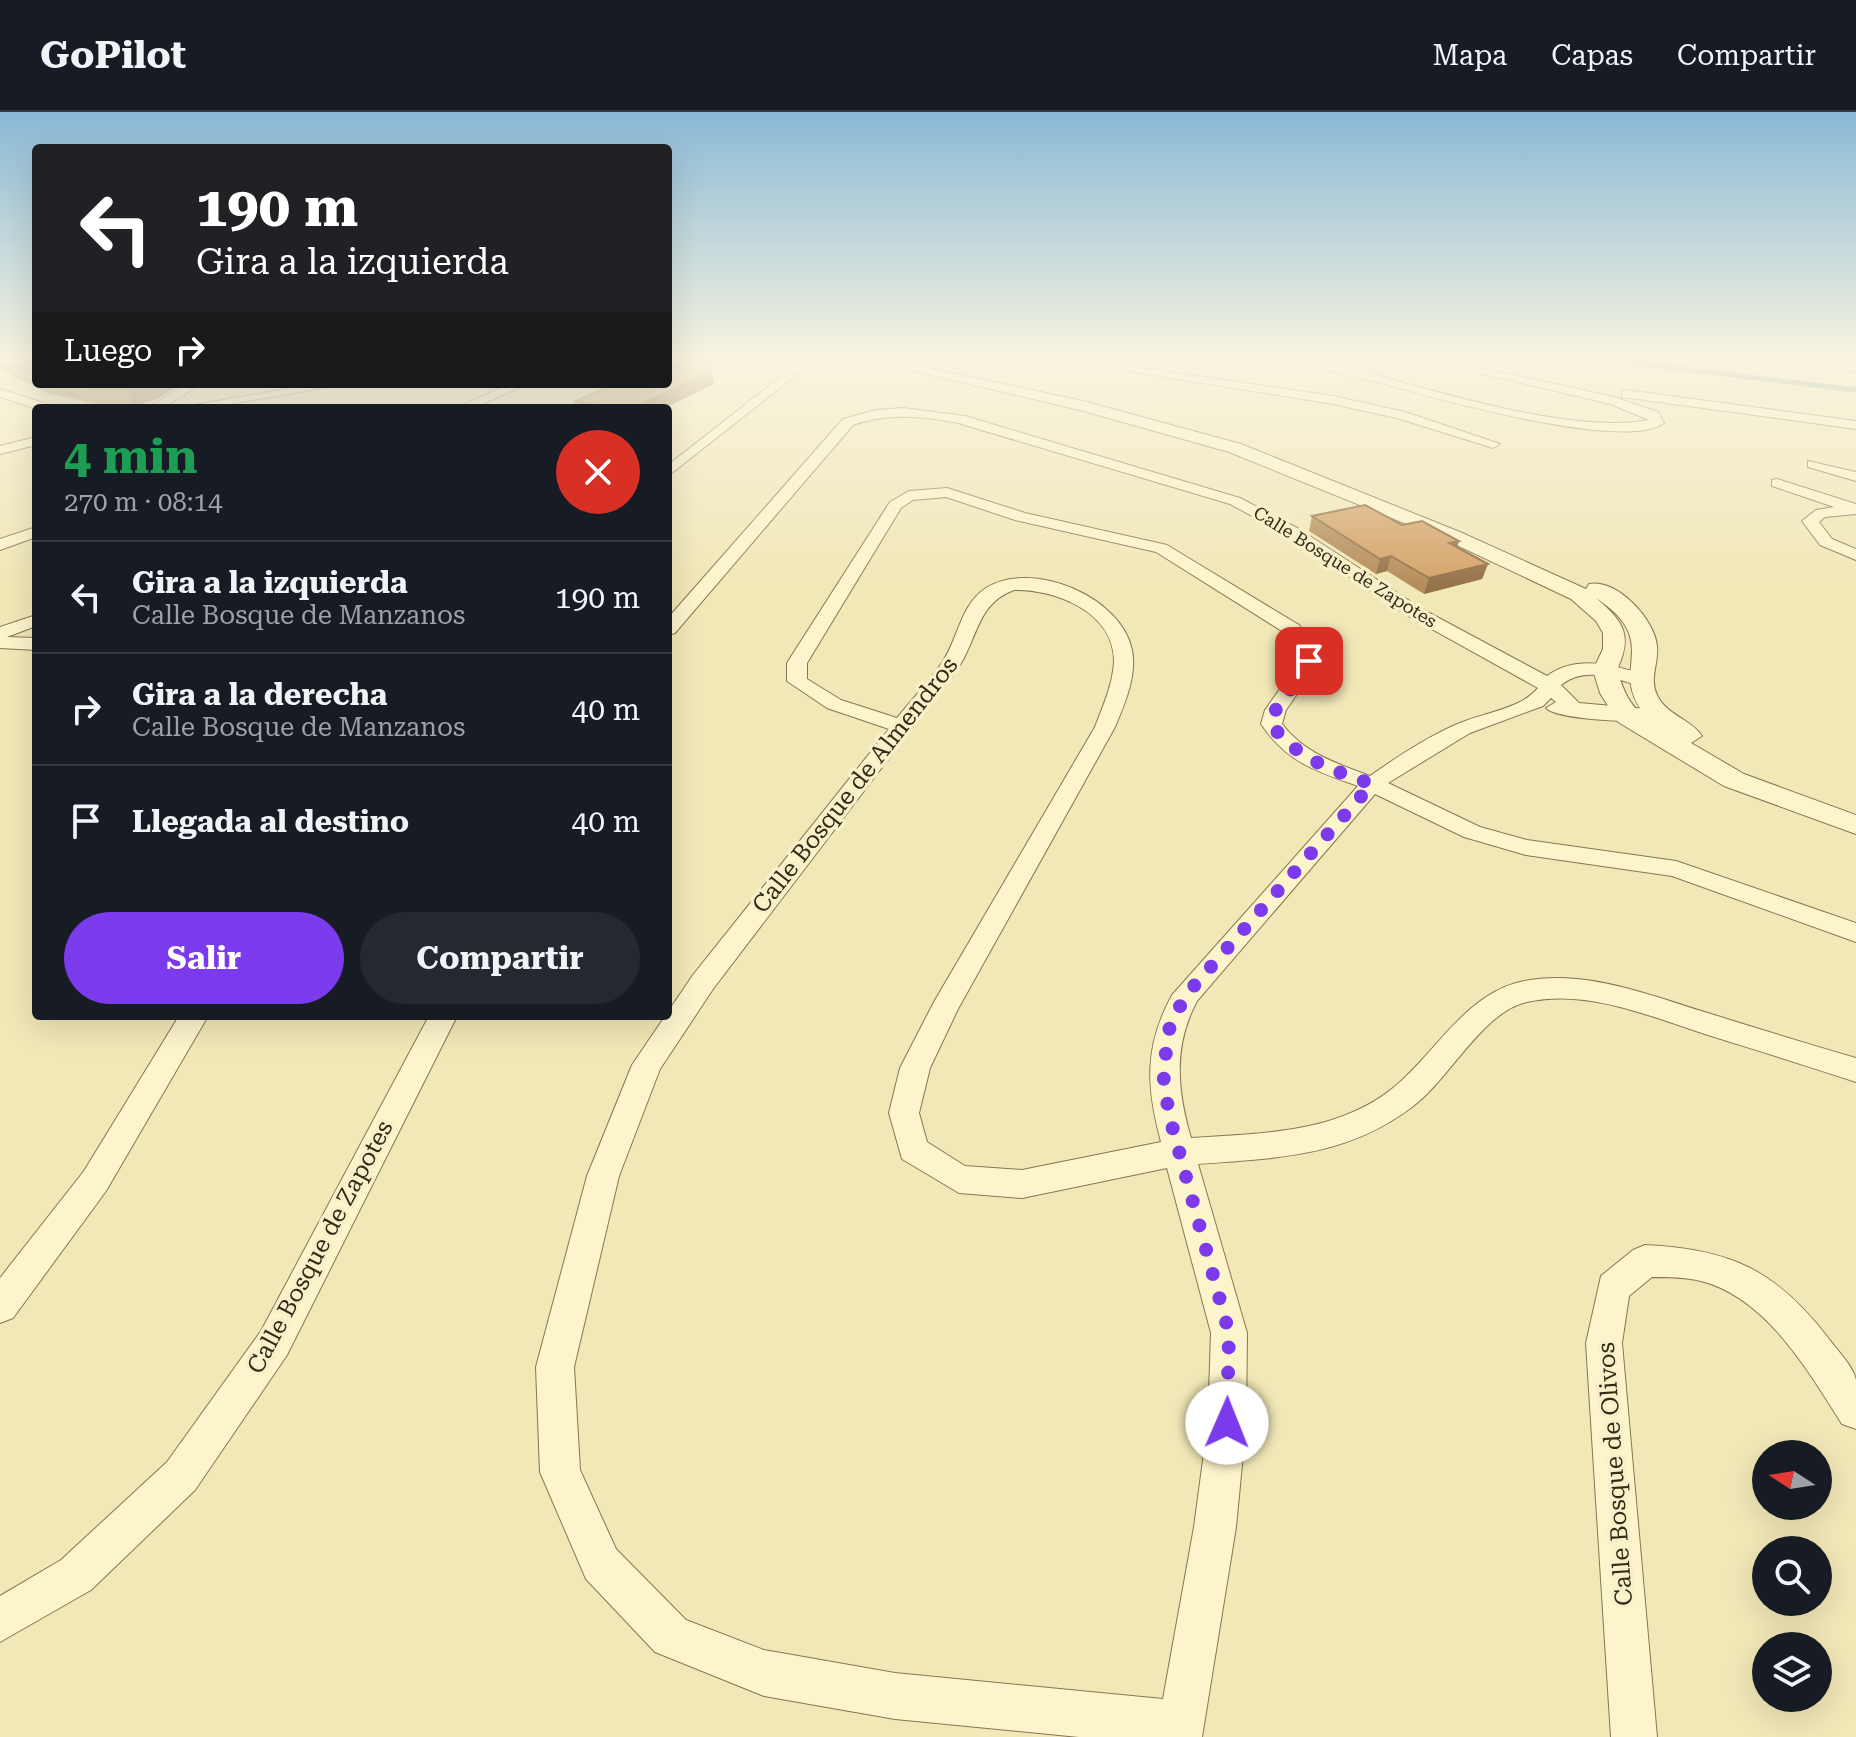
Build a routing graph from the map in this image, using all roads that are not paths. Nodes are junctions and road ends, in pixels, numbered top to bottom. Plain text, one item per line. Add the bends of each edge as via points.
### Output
1 (713, 437) edge
2 (833, 437) edge
3 (1020, 437) edge
4 (1195, 437) edge
5 (1230, 437) edge
6 (1470, 437) edge
7 (32, 442) edge
8 (1493, 444) dead end
9 (0, 450) edge
10 (1813, 464) dead end
11 (672, 469) edge
12 (1856, 477) edge
13 (1777, 483) dead end
14 (1856, 509) edge
15 (32, 533) edge
16 (0, 545) edge
17 (1856, 555) edge
18 (32, 621) edge
19 (672, 624) edge
20 (0, 633) edge
21 (0, 642) edge
22 (32, 644) edge
23 (1605, 670) junction
24 (1558, 680) junction
25 (1641, 680) junction
26 (1572, 707) junction
27 (1508, 712) junction
28 (1658, 712) junction
29 (1627, 717) junction
30 (903, 726) junction
31 (1372, 784) junction
32 (1856, 807) edge
33 (1856, 825) edge
34 (1856, 933) edge
35 (192, 1020) edge
36 (441, 1020) edge
37 (1856, 1070) edge
38 (1179, 1152) junction
39 (0, 1306) edge
40 (1856, 1410) edge
41 (0, 1620) edge
42 (1180, 1731) edge
43 (1634, 1737) edge

1 - 11 street
2 - 19 street, Calle Bosque de Zapotes
3 - 24 street, Calle Bosque de Zapotes via 1235,501 1293,532 1416,613
4 - 23 street via 1235,448 1453,536 1589,601 1614,633 1615,649
5 - 25 street via 1520,549 1602,592 1633,618 1646,646
6 - 8 street
7 - 9 street
10 - 12 street
13 - 14 street
14 - 17 street via 1821,513 1810,521 1826,542
15 - 16 street
18 - 20 street
21 - 22 street
23 - 24 street
23 - 25 street
23 - 29 street
24 - 26 street, Calle Bosque de Zapotes
24 - 27 street via 1536,702
25 - 28 street via 1645,697
26 - 27 street
26 - 29 street
27 - 31 street via 1421,751
28 - 29 street
28 - 32 street via 1682,732 1750,769
29 - 33 street via 1734,780
30 - 31 street via 852,713 816,696 797,681 797,663 895,505 909,496 947,492 1021,517 1161,548 1270,613 1307,646 1309,661 1304,674 1274,706 1271,724 1287,745 1319,765
30 - 38 street, Calle Bosque de Almendros via 953,661 979,604 998,589 1028,584 1063,591 1105,618 1119,639 1123,663 1105,727 944,1009 915,1068 904,1113 913,1150 959,1179 1022,1184
30 - 42 street, Calle Bosque de Almendros via 703,982 647,1065 603,1176 555,1367 560,1472 601,1564 671,1636 764,1673 895,1696
31 - 34 street via 1472,832 1526,847 1676,869
31 - 38 street via 1186,995 1170,1025 1163,1073
35 - 39 street via 95,1181
36 - 41 street, Calle Bosque de Zapotes via 274,1343 181,1476 76,1575
37 - 38 street, Calle Bosque de Almendros via 1615,995 1560,989 1520,992 1484,1011 1403,1098 1349,1131 1276,1145
38 - 42 street via 1229,1333 1227,1423 1215,1527
40 - 43 street, Calle Bosque de Olivos via 1815,1349 1755,1288 1702,1265 1645,1261 1613,1288 1604,1343

